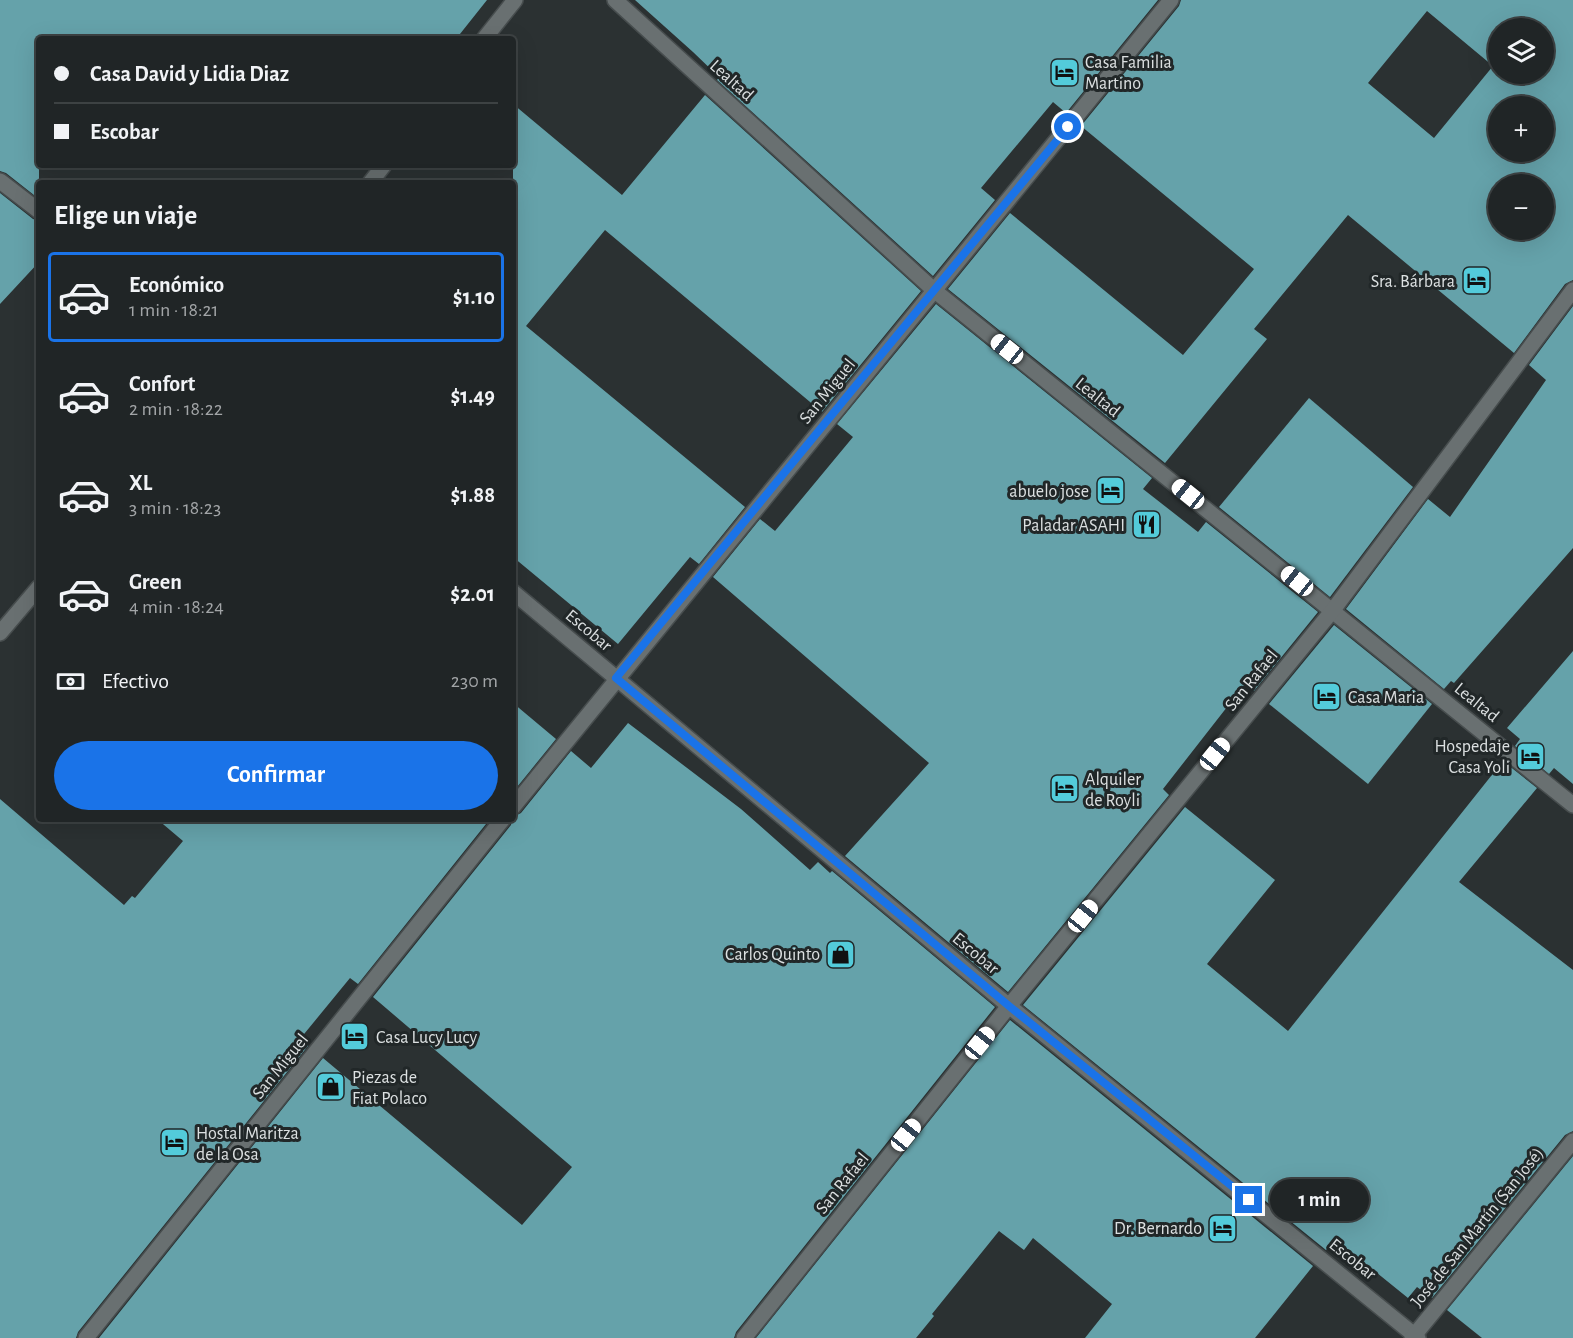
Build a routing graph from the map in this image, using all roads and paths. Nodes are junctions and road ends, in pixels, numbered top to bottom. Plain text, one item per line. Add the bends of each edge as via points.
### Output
1 (515, 0) edge
2 (615, 0) edge
3 (1171, 0) edge
4 (486, 36) edge
5 (382, 168) edge
6 (372, 180) edge
7 (0, 182) edge
8 (36, 209) edge
9 (1573, 290) edge
10 (935, 291) junction
11 (36, 591) edge
12 (516, 595) edge
13 (1333, 610) junction
14 (0, 633) edge
15 (616, 678) junction
16 (516, 803) edge
17 (1573, 805) edge
18 (501, 822) edge
19 (1009, 1006) junction
20 (1573, 1141) edge
21 (1415, 1337) edge
22 (86, 1338) edge
23 (744, 1338) edge

1 - 4 street
2 - 10 street, Lealtad
3 - 10 street, San Miguel
5 - 6 street
7 - 8 street
9 - 13 street, San Rafael
10 - 13 street, Lealtad
10 - 15 street, San Miguel
11 - 14 street
12 - 15 street, Escobar
13 - 17 street, Lealtad
13 - 19 street, San Rafael
15 - 16 street, San Miguel
15 - 19 street, Escobar
18 - 22 street, San Miguel
19 - 21 street, Escobar
19 - 23 street, San Rafael
20 - 21 street, José de San Martín (San José)

